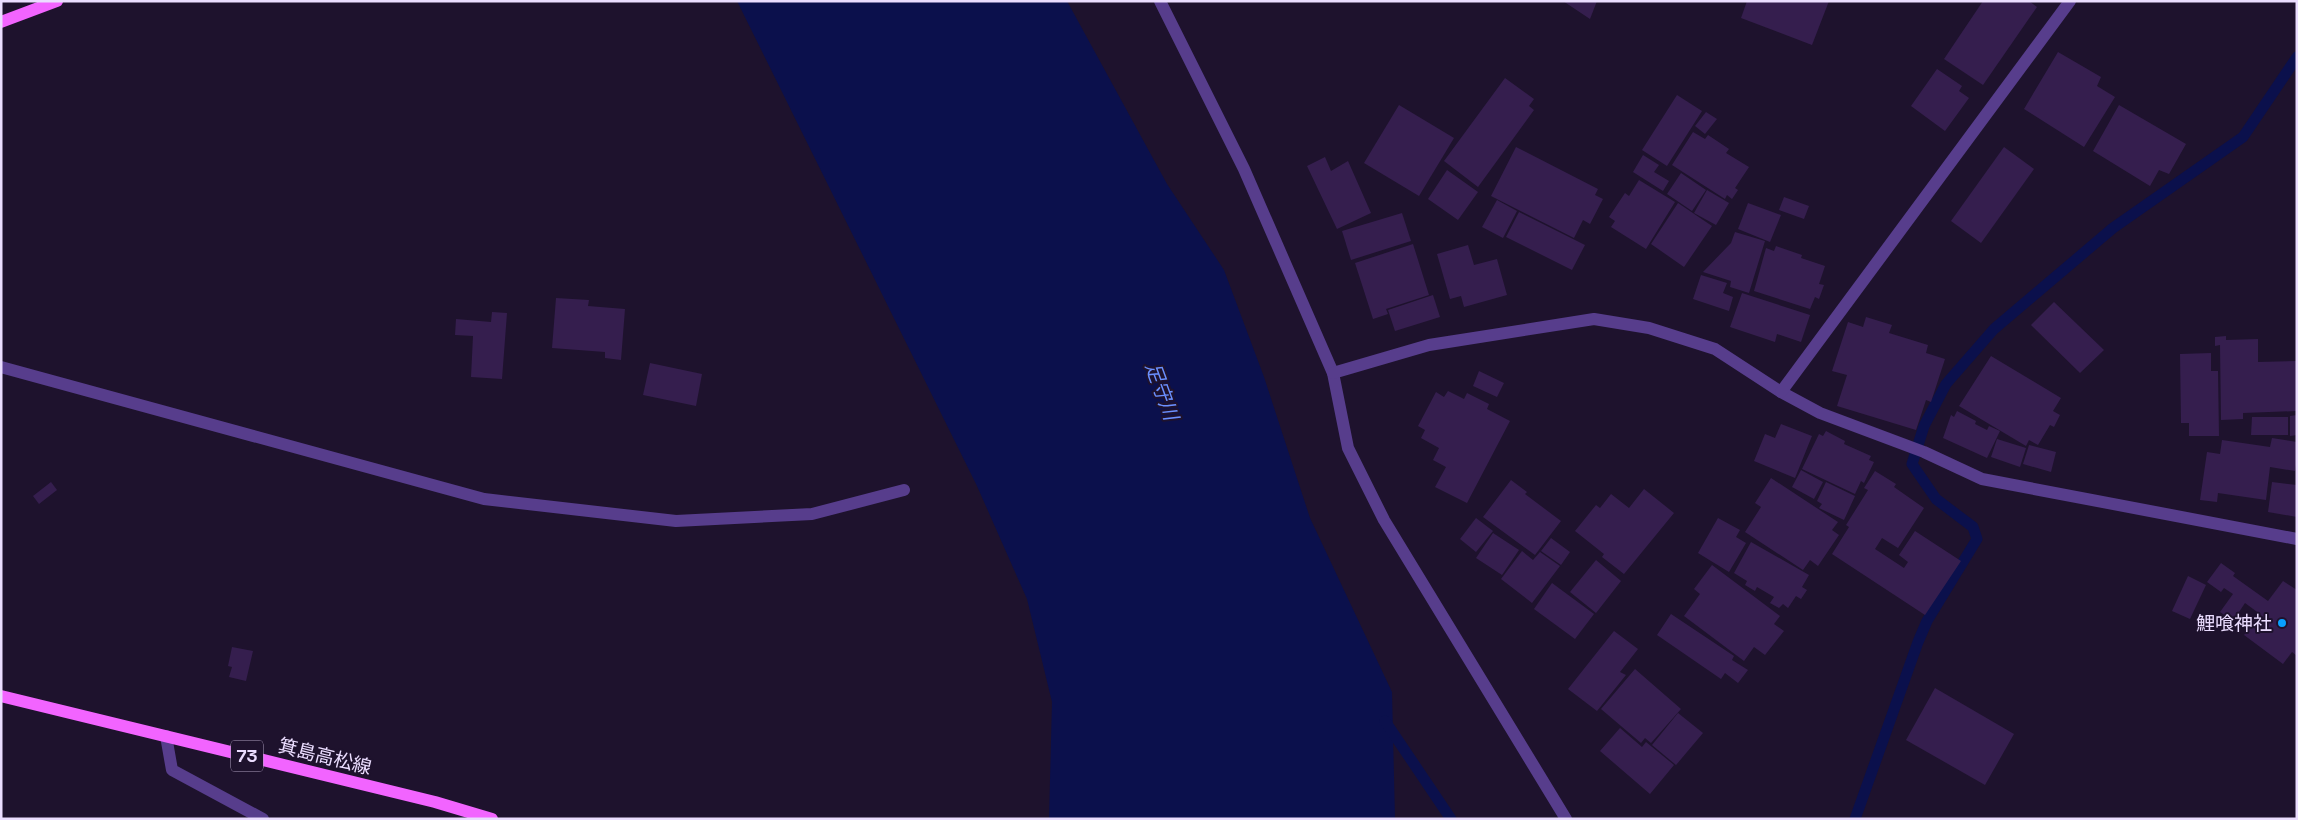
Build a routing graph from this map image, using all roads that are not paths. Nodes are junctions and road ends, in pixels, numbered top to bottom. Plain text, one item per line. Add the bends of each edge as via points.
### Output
1 (57, 1) edge
2 (1160, 1) edge
3 (2070, 1) edge
4 (1, 22) edge
5 (1, 367) edge
6 (1333, 373) junction
7 (1781, 392) junction
8 (904, 490) dead end
9 (2297, 539) edge
10 (1, 696) edge
11 (166, 736) junction
12 (263, 819) edge
13 (492, 819) edge
14 (1566, 819) edge

1 - 4 main road
2 - 6 street via 1244,169
3 - 7 street
5 - 8 street via 484,499 676,521 812,514
6 - 7 street via 1429,345 1594,319 1649,328 1715,349
6 - 14 street via 1348,448 1384,520
7 - 9 street via 1820,413 1924,452 1982,479
10 - 11 main road, 箕島高松線 / 73
11 - 12 street via 172,770
11 - 13 main road, 箕島高松線 / 73

